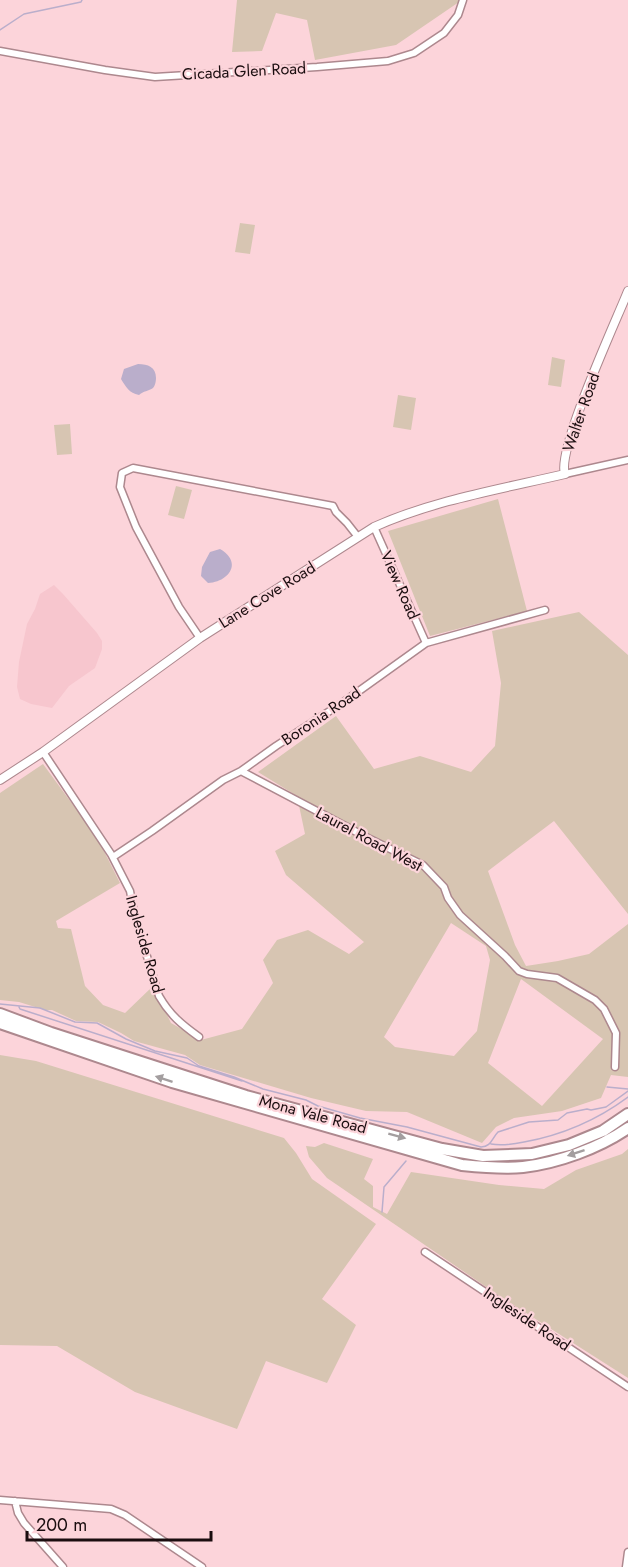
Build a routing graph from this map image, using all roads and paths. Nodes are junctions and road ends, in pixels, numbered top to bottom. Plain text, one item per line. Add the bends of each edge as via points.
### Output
1 (463, 0) edge
2 (0, 51) edge
3 (628, 291) edge
4 (628, 460) edge
5 (565, 474) junction
6 (374, 527) junction
7 (358, 537) junction
8 (545, 610) dead end
9 (200, 638) junction
10 (426, 643) junction
11 (42, 752) junction
12 (241, 771) junction
13 (0, 780) edge
14 (113, 857) junction
15 (0, 1014) edge
16 (0, 1023) edge
17 (199, 1037) dead end
18 (615, 1067) dead end
19 (628, 1114) edge
20 (628, 1128) edge
21 (425, 1252) dead end
22 (628, 1387) edge
23 (0, 1500) edge
24 (15, 1501) junction
25 (628, 1552) edge
26 (63, 1567) edge
27 (202, 1567) edge
28 (626, 1567) edge

1 - 2 street, Cicada Glen Road via 458,15 444,33 414,53 388,61 154,76
3 - 5 street, Walter Road via 573,427 563,465
4 - 5 street, Walter Road
5 - 6 street, Lane Cove Road via 428,507
6 - 7 street, Lane Cove Road
6 - 10 street, View Road
7 - 9 street, Lane Cove Road
7 - 9 street via 333,506 133,468 122,473 120,487 136,526
8 - 10 street, Boronia Road
9 - 11 street, Lane Cove Road
10 - 12 street, Boronia Road
11 - 13 street, Lane Cove Road
11 - 14 street, Ingleside Road
12 - 14 street, Boronia Road
12 - 18 street, Laurel Road West via 423,865 444,887 467,923 519,971 557,978 595,1000 616,1033
14 - 17 street, Ingleside Road via 130,891 159,996 179,1023
15 -> 19 highway, Mona Vale Road via 246,1095 442,1149 483,1156 532,1154 569,1145 603,1131
20 -> 16 highway, Mona Vale Road via 588,1149 546,1163 512,1167 462,1165 172,1083
21 - 22 street, Ingleside Road
23 - 24 street
24 - 26 street via 24,1523
24 - 27 street via 119,1511
25 - 28 street

